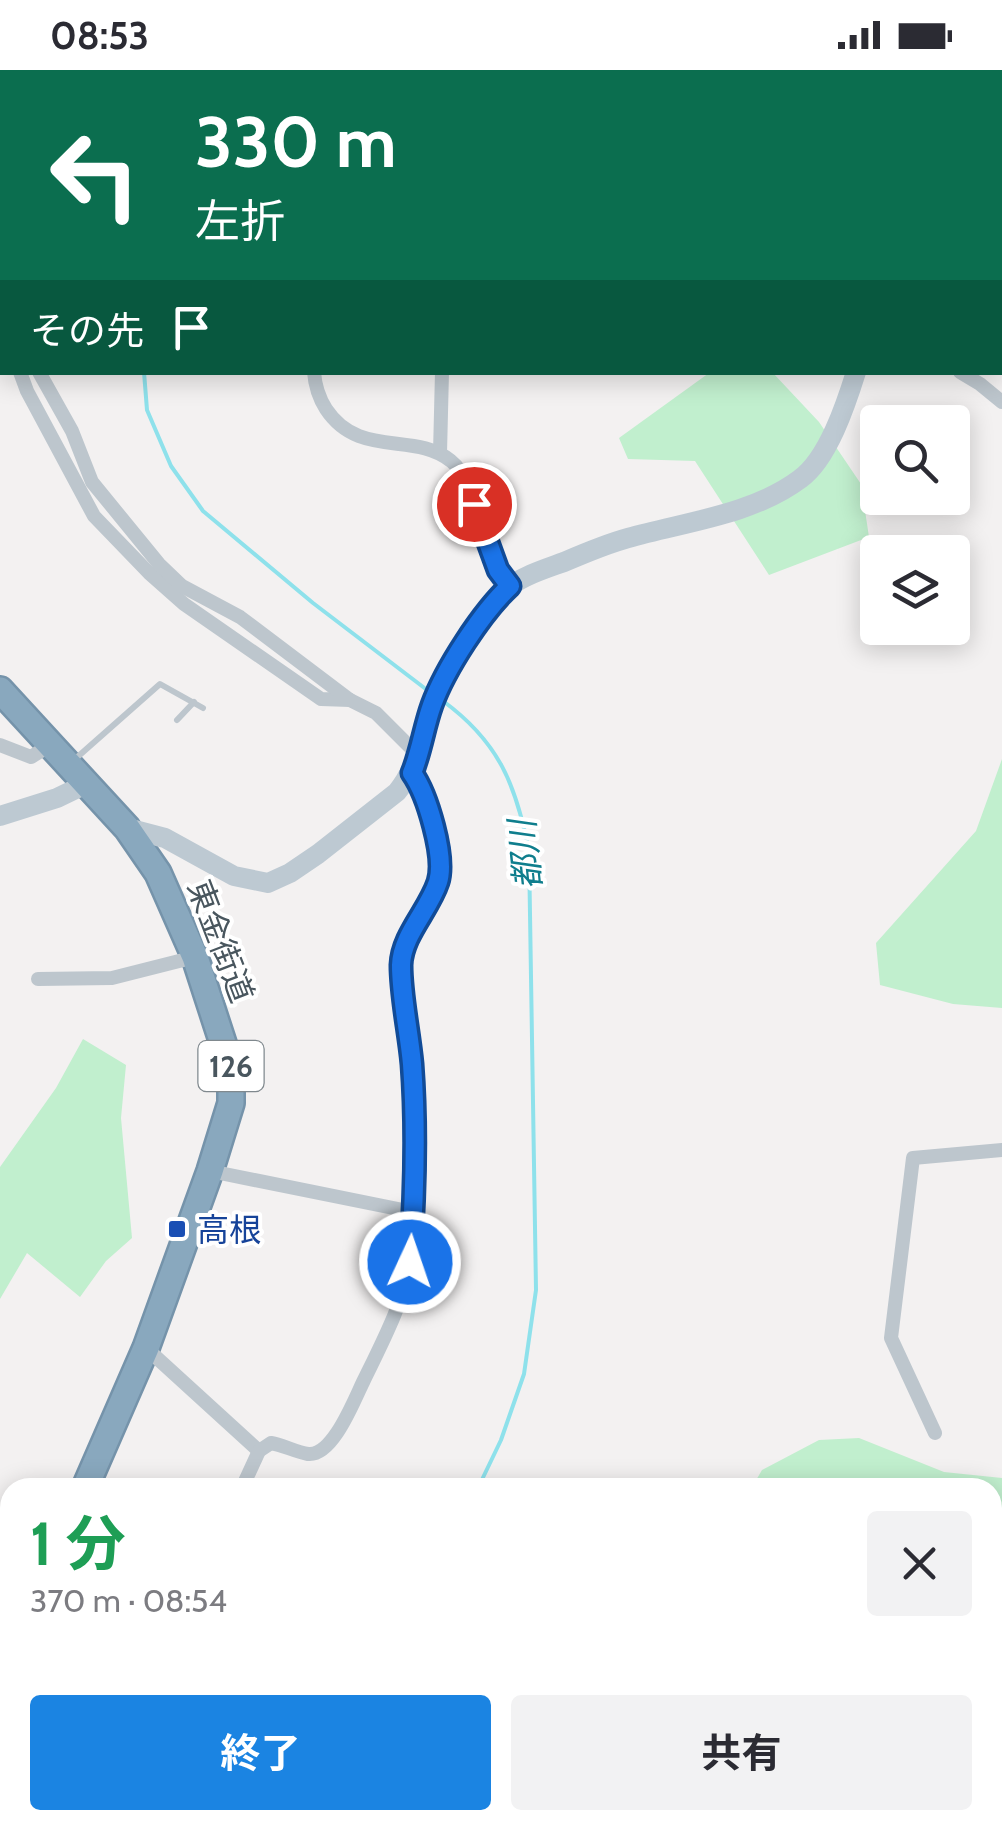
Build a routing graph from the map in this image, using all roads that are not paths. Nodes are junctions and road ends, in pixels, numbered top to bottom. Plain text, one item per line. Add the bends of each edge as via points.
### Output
1 (21, 375) edge
2 (41, 375) edge
3 (315, 375) edge
4 (442, 375) edge
5 (855, 375) edge
6 (965, 375) edge
7 (1002, 402) edge
8 (440, 454) junction
9 (510, 586) junction
10 (0, 690) edge
11 (350, 700) junction
12 (194, 702) junction
13 (203, 708) dead end
14 (177, 720) dead end
15 (0, 745) edge
16 (50, 745) junction
17 (68, 764) junction
18 (415, 764) junction
19 (86, 784) junction
20 (0, 816) edge
21 (127, 828) junction
22 (196, 957) junction
23 (38, 979) dead end
24 (1002, 1150) edge
25 (210, 1171) junction
26 (414, 1212) junction
27 (146, 1348) junction
28 (934, 1432) dead end
29 (259, 1451) junction
30 (89, 1478) edge
31 (247, 1478) edge

1 - 11 street via 94,516 148,573 321,699
2 - 11 street via 92,482 159,564
3 - 8 street via 322,403 354,436
4 - 8 street
5 - 9 street via 838,428 803,478 747,506 623,539
6 - 7 street
8 - 9 street via 462,470
9 - 18 street via 477,625 433,703
10 - 16 highway, 東金街道 / 126
11 - 18 street via 376,714
12 - 13 lane
12 - 14 lane
12 - 17 lane via 160,684
15 - 16 street via 31,756
16 - 17 highway, 東金街道 / 126
17 - 19 highway, 東金街道 / 126
18 - 21 street via 397,792 318,854 268,882 234,876 165,838
18 - 26 street via 440,878 401,966 417,1162
19 - 20 street
19 - 21 highway, 東金街道 / 126
21 - 22 highway, 東金街道 / 126 via 158,873
22 - 23 street via 112,978
22 - 25 highway, 東金街道 / 126 via 228,1050 232,1088
24 - 28 street via 913,1158 892,1338
25 - 26 street
25 - 27 highway, 東金街道 / 126
26 - 29 street via 405,1279 342,1425 310,1455 272,1443
27 - 29 street
27 - 30 highway, 東金街道 / 126
29 - 31 street

